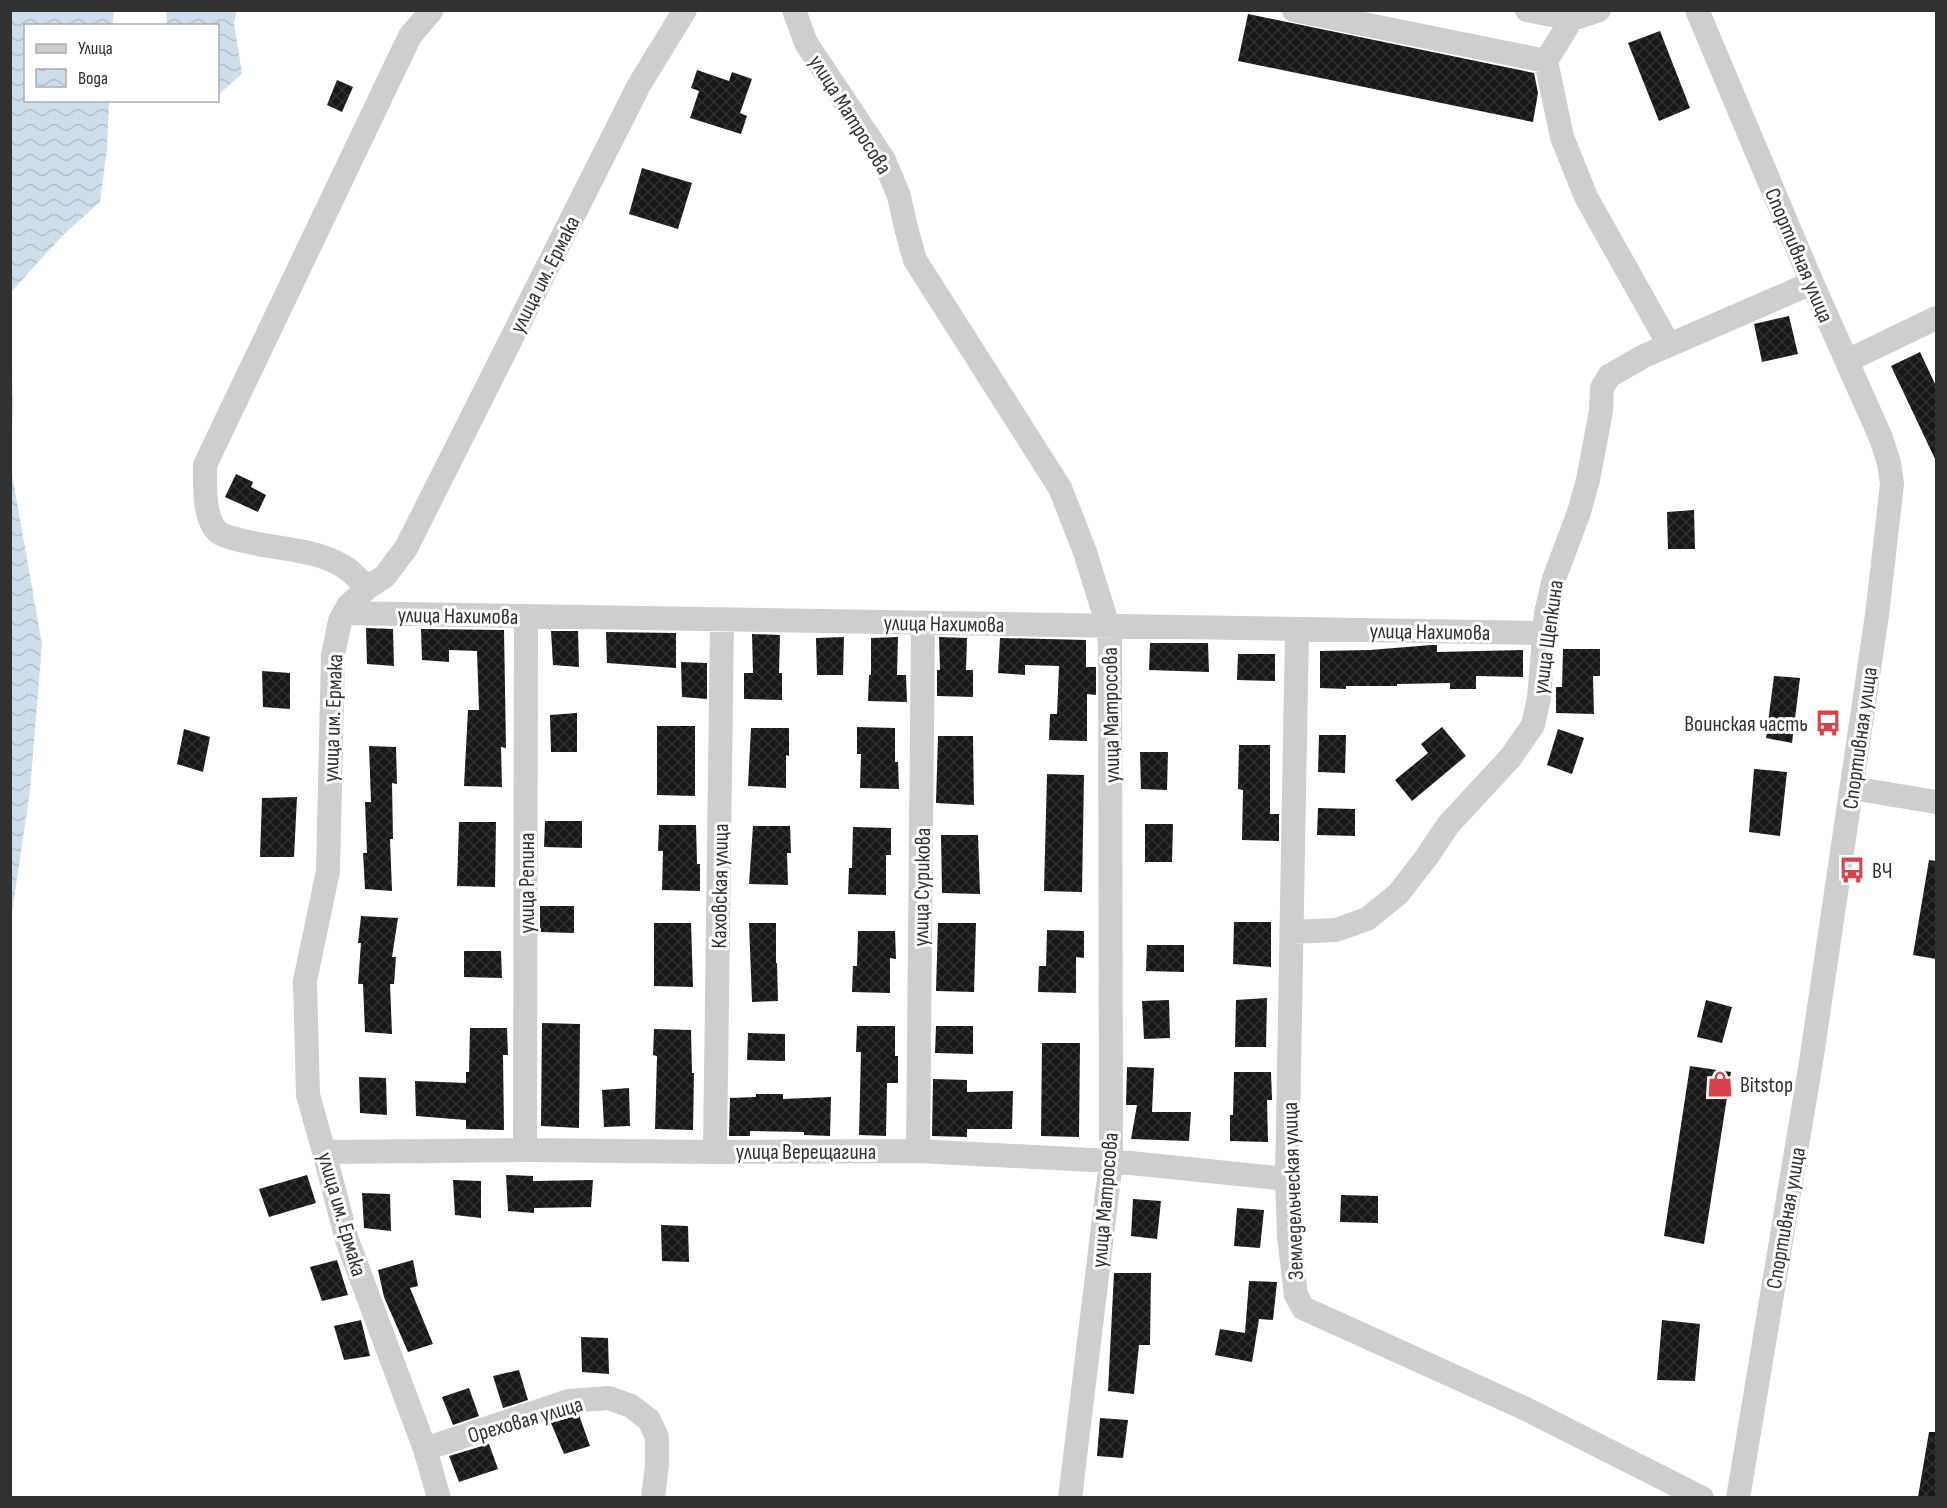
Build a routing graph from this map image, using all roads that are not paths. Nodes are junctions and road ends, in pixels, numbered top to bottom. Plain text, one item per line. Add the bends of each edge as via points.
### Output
1 (432, 10) edge
2 (685, 10) edge
3 (794, 10) edge
4 (1294, 10) edge
5 (1527, 10) edge
6 (1599, 10) edge
7 (1696, 10) edge
8 (1572, 19) junction
9 (1546, 61) junction
10 (1812, 283) junction
11 (1936, 318) edge
12 (1669, 345) junction
13 (1847, 361) junction
14 (367, 588) junction
15 (344, 613) junction
16 (526, 616) junction
17 (722, 620) junction
18 (923, 623) junction
19 (1107, 626) junction
20 (1297, 630) junction
21 (1544, 633) junction
22 (1852, 788) junction
23 (1936, 802) edge
24 (1292, 932) junction
25 (525, 1149) junction
26 (918, 1151) junction
27 (324, 1152) junction
28 (715, 1152) junction
29 (1111, 1161) junction
30 (1287, 1179) junction
31 (425, 1449) junction
32 (439, 1497) edge
33 (653, 1497) edge
34 (1070, 1497) edge
35 (1702, 1497) edge
36 (1738, 1497) edge

1 - 14 street via 410,36 205,465 207,510 218,532 332,561 350,571
2 - 14 street, улица им. Ермака via 639,84 406,548 385,576
3 - 19 street, улица Матросова via 807,43 884,160 899,196 915,260 1060,488 1086,552
4 - 9 street
5 - 8 street
6 - 8 street
7 - 10 street, Спортивная улица
8 - 9 street
9 - 12 street via 1562,137 1586,197
10 - 12 street, улица Щепкина
10 - 13 street, Спортивная улица
11 - 13 street
12 - 21 street, улица Щепкина via 1609,376 1602,388 1588,480 1554,579
13 - 22 street, Спортивная улица via 1881,438 1892,484
14 - 15 street, улица им. Ермака
15 - 16 street, улица Нахимова
15 - 27 street, улица им. Ермака via 333,655 328,871 305,981 308,1095
16 - 17 street, улица Нахимова
16 - 25 street, улица Репина
17 - 18 street, улица Нахимова
17 - 28 street, Каховская улица
18 - 19 street, улица Нахимова
18 - 26 street, улица Сурикова
19 - 20 street, улица Нахимова
19 - 29 street, улица Матросова
20 - 21 street, улица Нахимова
20 - 24 street, Земледельческая улица
21 - 24 street, улица Щепкина via 1533,725 1511,757 1448,825 1398,894 1367,919 1346,927
22 - 23 street
22 - 36 street, Спортивная улица via 1811,1062
24 - 30 street, Земледельческая улица
25 - 27 street, улица Верещагина
25 - 28 street, улица Верещагина
26 - 28 street, улица Верещагина
26 - 29 street, улица Верещагина
27 - 31 street, улица им. Ермака via 347,1240
29 - 30 street, улица Верещагина
29 - 34 street, улица Матросова
30 - 35 street, Земледельческая улица via 1296,1295 1303,1308 1524,1408
31 - 32 street, улица им. Ермака
31 - 33 street, Ореховая улица via 569,1401 609,1398 631,1406 650,1420 657,1437

